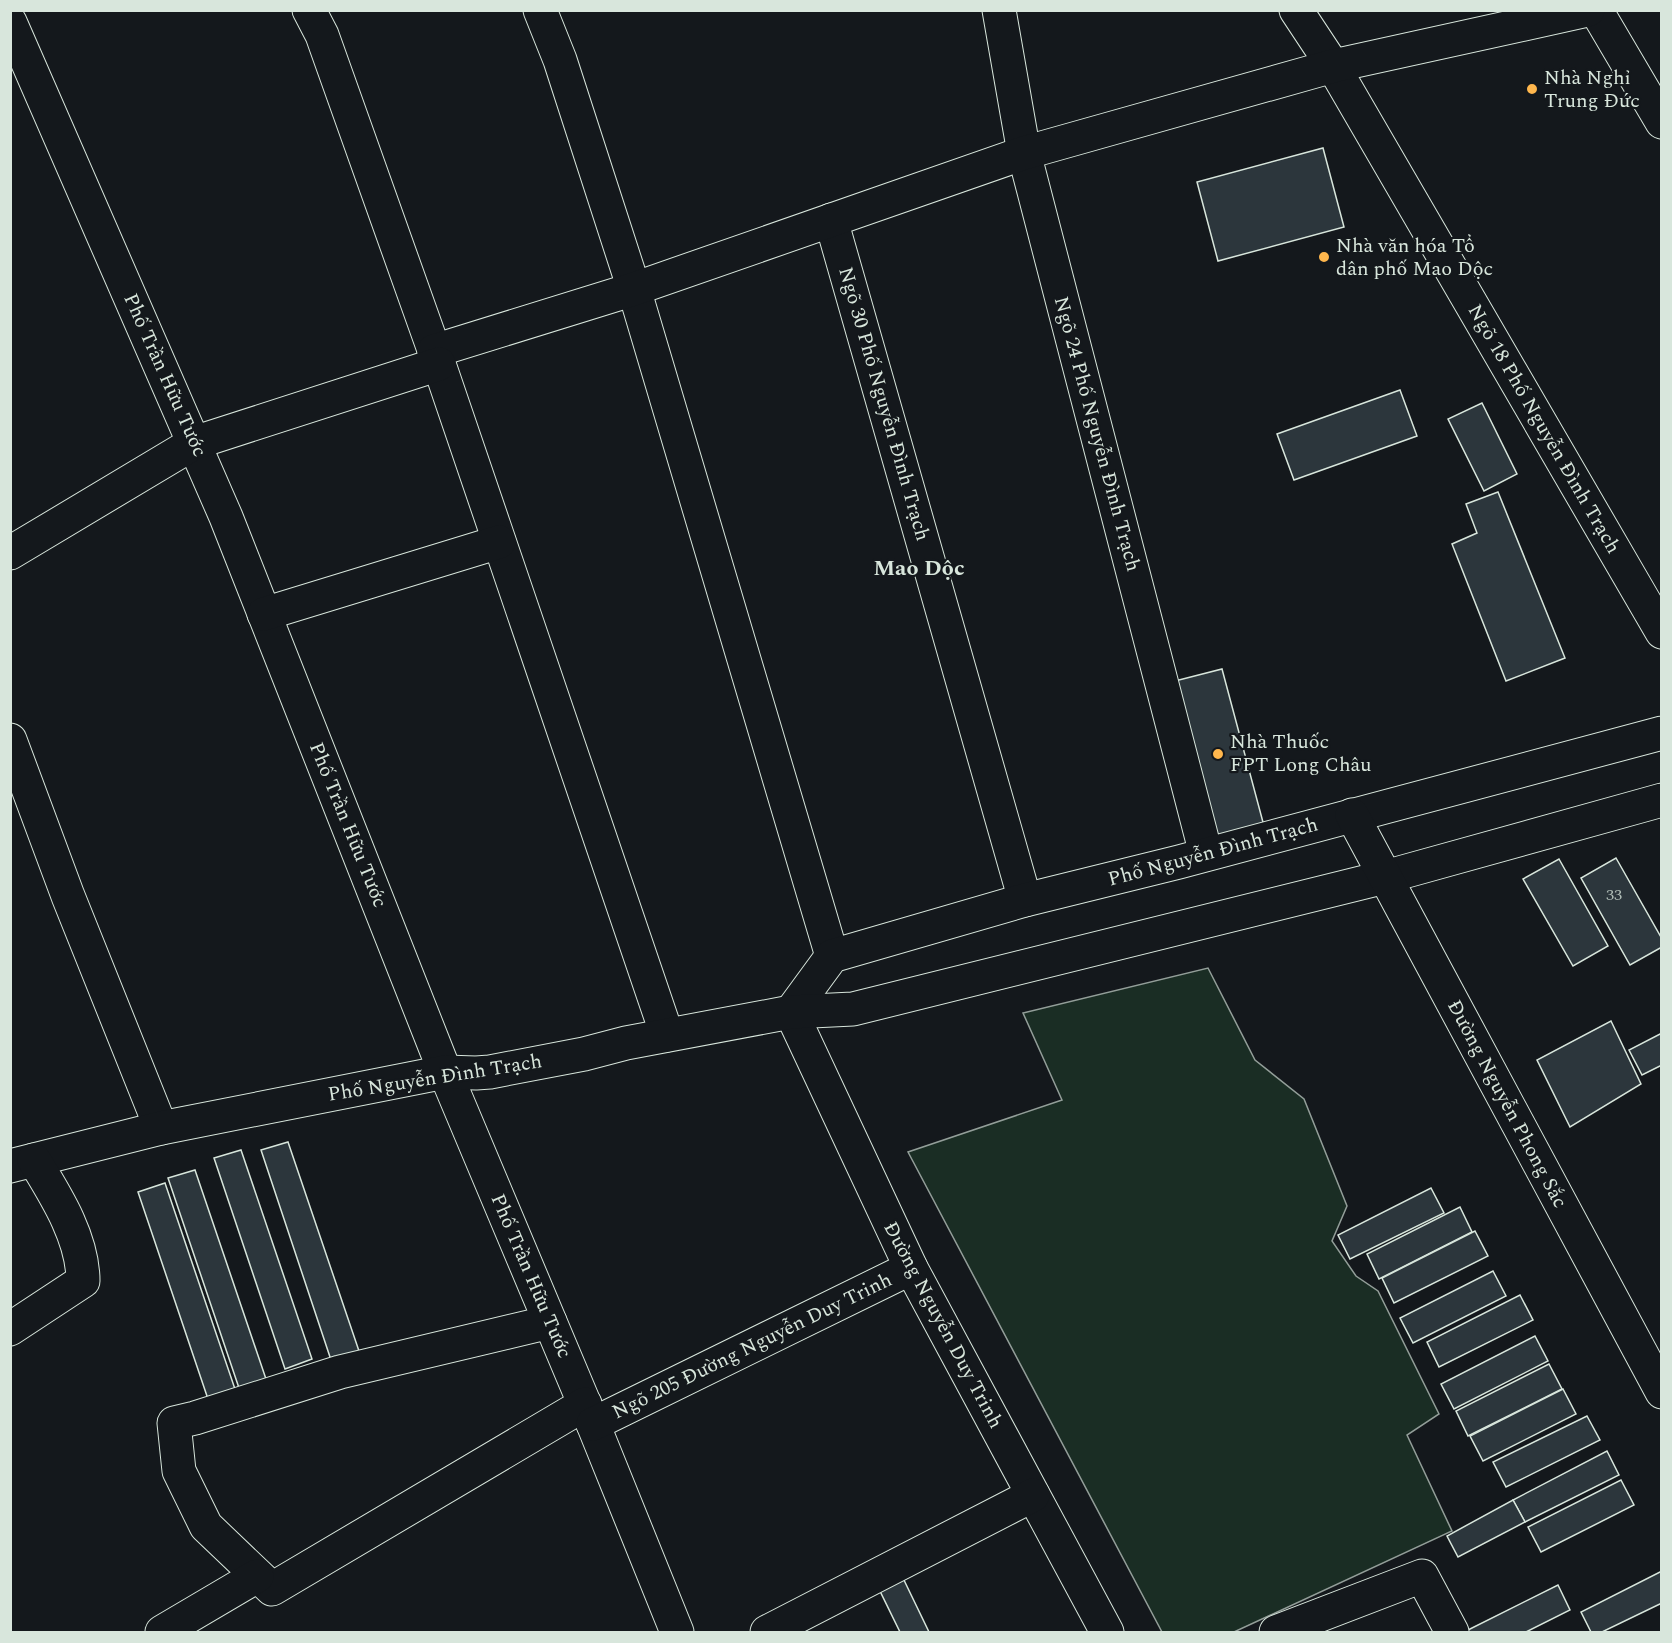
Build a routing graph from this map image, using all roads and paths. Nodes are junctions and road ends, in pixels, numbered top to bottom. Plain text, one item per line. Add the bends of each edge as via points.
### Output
1 (309, 10) edge
2 (540, 10) edge
3 (999, 10) edge
4 (1296, 10) edge
5 (1588, 10) edge
6 (1596, 10) edge
7 (10, 22) edge
8 (1333, 66) junction
9 (1662, 122) edge
10 (1024, 153) junction
11 (831, 220) junction
12 (634, 289) junction
13 (436, 357) junction
14 (194, 443) junction
15 (499, 542) junction
16 (10, 553) edge
17 (264, 614) junction
18 (1662, 632) edge
19 (1662, 733) edge
20 (10, 740) edge
21 (1662, 800) edge
22 (1352, 815) junction
23 (1206, 854) junction
24 (1385, 877) junction
25 (1025, 900) junction
26 (832, 956) junction
27 (791, 1012) junction
28 (667, 1035) junction
29 (445, 1072) junction
30 (161, 1128) junction
31 (22, 1163) edge
32 (911, 1268) junction
33 (550, 1322) junction
34 (10, 1329) edge
35 (1662, 1392) edge
36 (589, 1414) junction
37 (1033, 1495) junction
38 (257, 1576) junction
39 (162, 1632) edge
40 (677, 1632) edge
41 (767, 1632) edge
42 (1107, 1632) edge
43 (1276, 1632) edge
44 (1452, 1632) edge

1 - 13 street via 322,35
2 - 12 street
3 - 10 street, Ngõ 24 Phố Nguyễn Đình Trạch
4 - 8 street, Ngõ 18 Phố Nguyễn Đình Trạch
5 - 8 street
6 - 9 street
7 - 14 street, Phố Trần Hữu Tước
8 - 10 street
8 - 18 street, Ngõ 18 Phố Nguyễn Đình Trạch
10 - 11 street
10 - 23 street, Ngõ 24 Phố Nguyễn Đình Trạch
11 - 12 street
11 - 25 street, Ngõ 30 Phố Nguyễn Đình Trạch
12 - 13 street
12 - 26 street
13 - 14 street
13 - 15 street
14 - 16 street
14 - 17 street, Phố Trần Hữu Tước
15 - 17 street
15 - 28 street
17 - 29 street, Phố Trần Hữu Tước
19 - 22 street, Phố Nguyễn Đình Trạch
20 - 30 street
21 - 24 street, Phố Nguyễn Đình Trạch
22 - 23 street, Phố Nguyễn Đình Trạch
22 - 24 street, Đường Nguyễn Phong Sắc
23 - 25 street, Phố Nguyễn Đình Trạch
24 - 27 street, Phố Nguyễn Đình Trạch via 853,1009
24 - 35 street, Đường Nguyễn Phong Sắc
25 - 26 street, Phố Nguyễn Đình Trạch
26 - 27 street
27 - 28 street, Phố Nguyễn Đình Trạch
27 - 32 street, Đường Nguyễn Duy Trinh
28 - 29 street, Phố Nguyễn Đình Trạch via 490,1072
29 - 30 street, Phố Nguyễn Đình Trạch
29 - 33 street, Phố Trần Hữu Tước
30 - 31 street, Phố Nguyễn Đình Trạch
31 - 34 street via 52,1190 76,1242 83,1281
32 - 36 street, Ngõ 205 Đường Nguyễn Duy Trinh
32 - 37 street, Đường Nguyễn Duy Trinh
33 - 36 street, Phố Trần Hữu Tước
33 - 38 street via 340,1372 174,1423 179,1472 206,1526
36 - 38 street, Ngõ 205 Đường Nguyễn Duy Trinh via 272,1589
36 - 40 street, Phố Trần Hữu Tước
37 - 41 street
37 - 42 street, Đường Nguyễn Duy Trinh
38 - 39 street
43 - 44 street via 1422,1576

